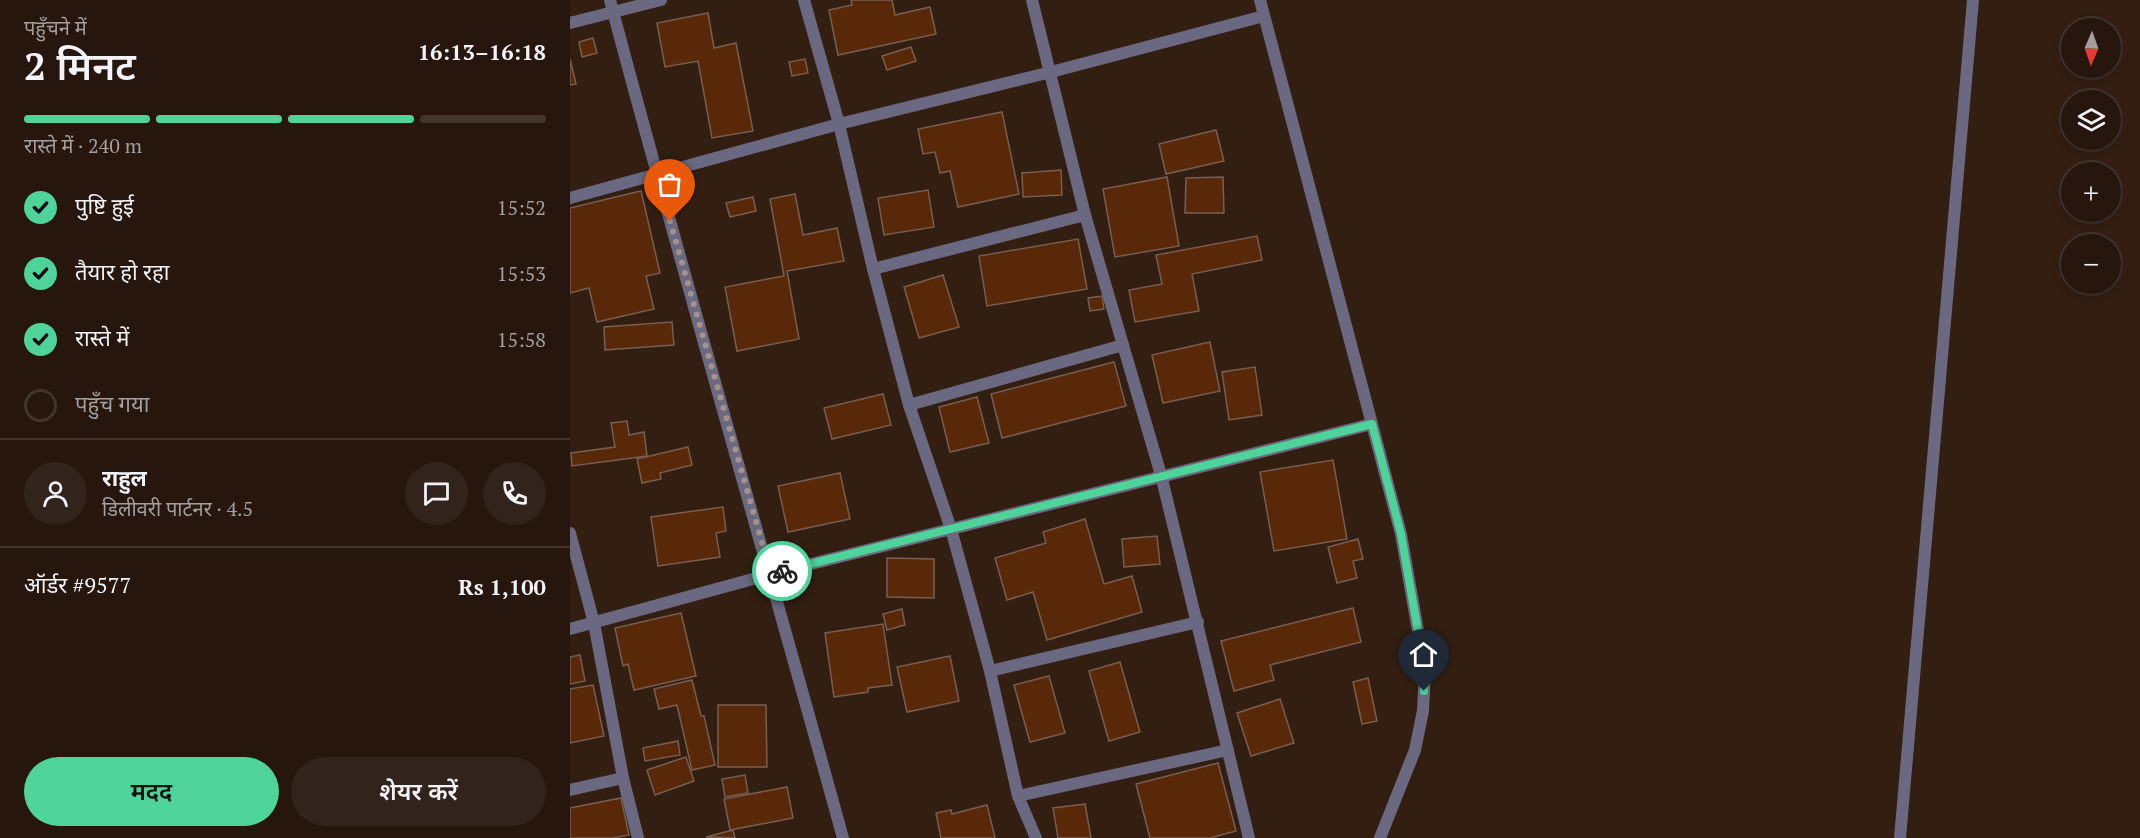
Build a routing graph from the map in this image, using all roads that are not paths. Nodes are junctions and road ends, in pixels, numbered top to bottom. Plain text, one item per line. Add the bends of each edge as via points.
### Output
1 (661, 0) edge
2 (804, 0) edge
3 (1032, 0) edge
4 (1260, 0) edge
5 (1973, 0) edge
6 (612, 6) edge
7 (1264, 16) junction
8 (570, 23) edge
9 (1051, 72) junction
10 (839, 124) junction
11 (657, 175) junction
12 (570, 198) edge
13 (1085, 215) junction
14 (873, 269) junction
15 (1123, 345) junction
16 (909, 405) junction
17 (1372, 424) junction
18 (1161, 475) junction
19 (951, 528) junction
20 (570, 533) edge
21 (771, 574) junction
22 (1198, 622) junction
23 (594, 623) junction
24 (570, 629) edge
25 (990, 671) junction
26 (1228, 750) junction
27 (623, 778) junction
28 (570, 790) edge
29 (1018, 796) junction
30 (638, 838) edge
31 (843, 838) edge
32 (1036, 838) edge
33 (1249, 838) edge
34 (1380, 838) edge
35 (1900, 838) edge

1 - 6 street
2 - 10 street
3 - 9 street
4 - 7 street
5 - 35 street
6 - 8 street
6 - 11 street
7 - 9 street
7 - 17 street
9 - 10 street
9 - 13 street
10 - 11 street
10 - 14 street
11 - 12 street
11 - 21 street
13 - 14 street
13 - 15 street
14 - 16 street
15 - 16 street
15 - 18 street
16 - 19 street
17 - 18 street
17 - 34 street via 1401,534 1425,671 1423,711 1415,750
18 - 19 street
18 - 22 street
19 - 21 street
19 - 25 street
20 - 23 street
21 - 23 street
21 - 31 street
22 - 25 street
22 - 26 street
23 - 24 street
23 - 27 street
25 - 29 street
26 - 29 street
26 - 33 street
27 - 28 street
27 - 30 street
29 - 32 street

